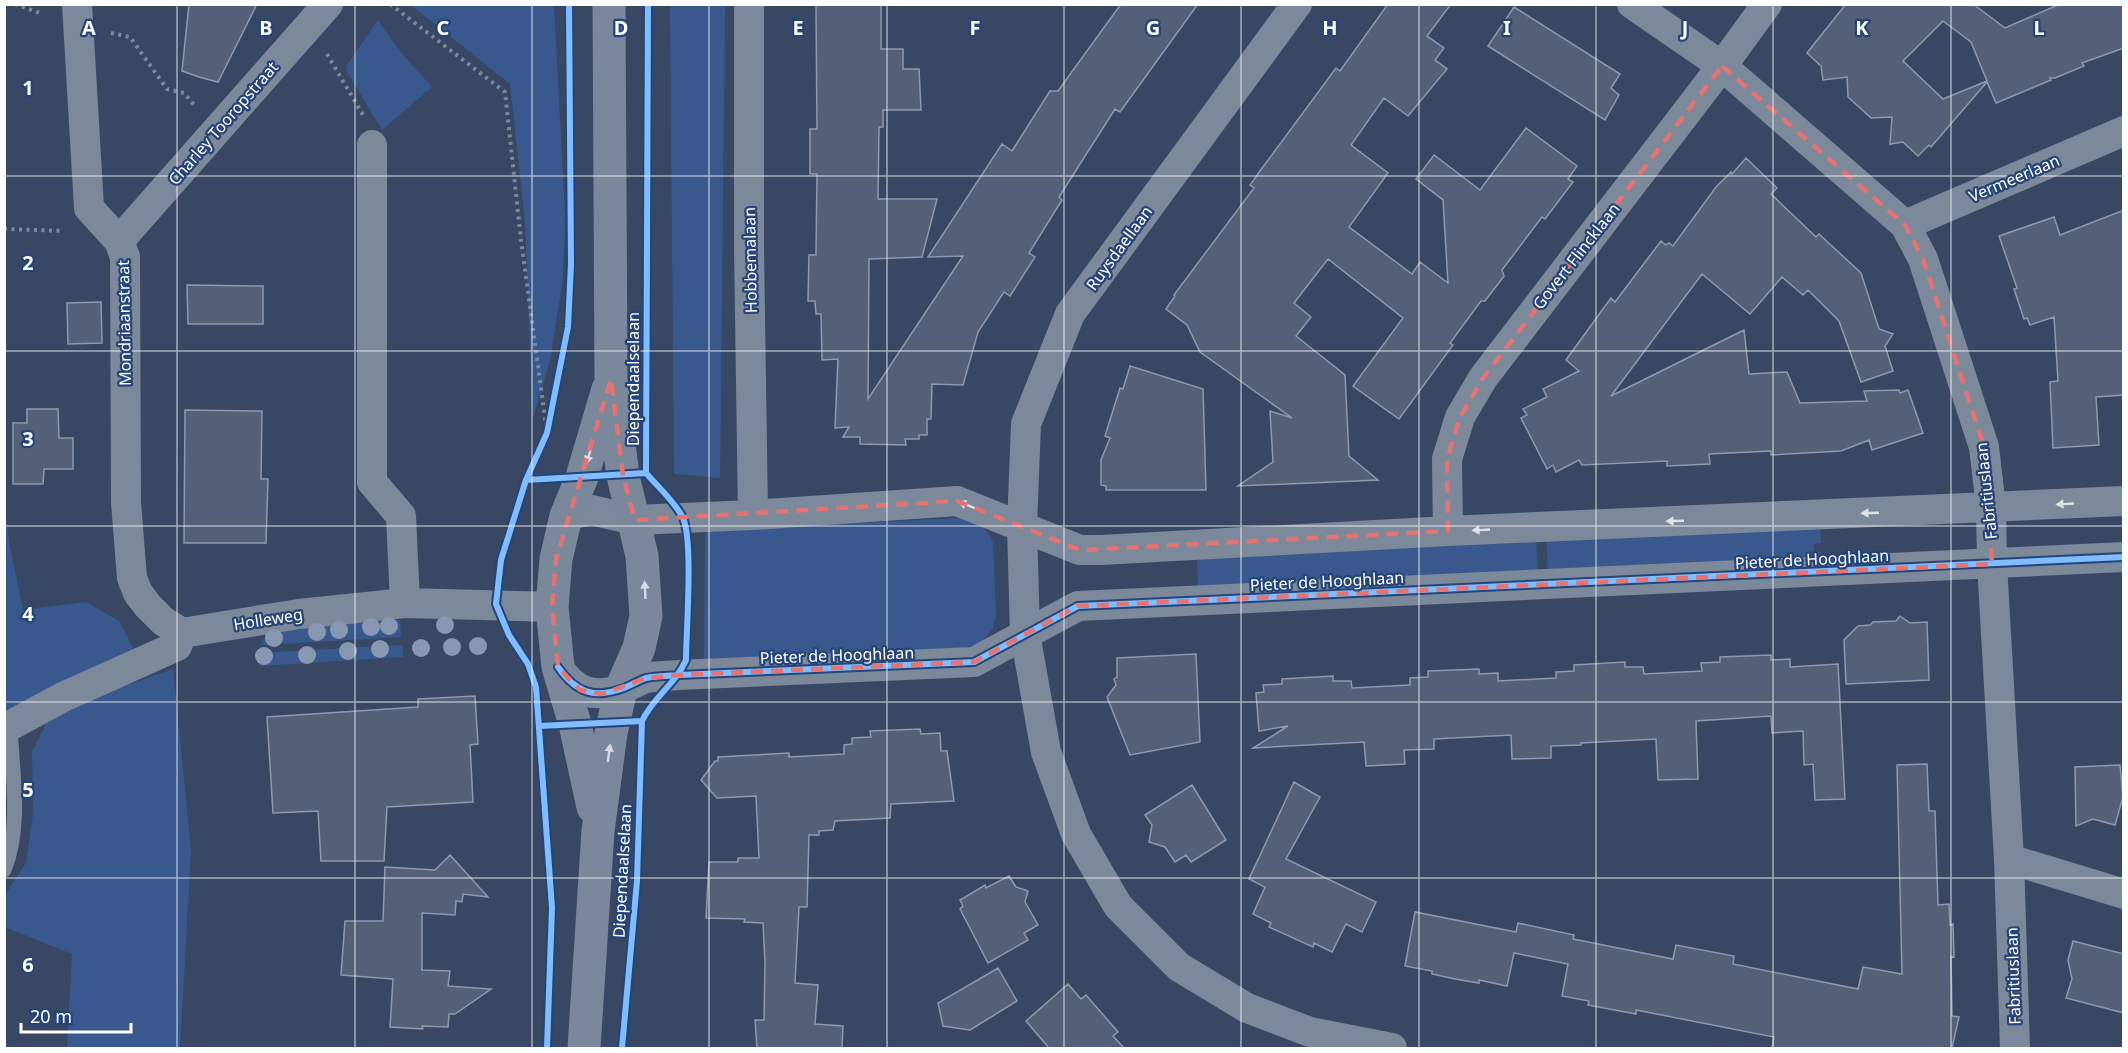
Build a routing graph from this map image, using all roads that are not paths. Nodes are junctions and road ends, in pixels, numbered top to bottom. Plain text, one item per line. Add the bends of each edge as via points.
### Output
1 (609, 4) edge
2 (749, 4) edge
3 (1297, 4) edge
4 (1632, 4) edge
5 (1767, 4) edge
6 (319, 14) edge
7 (78, 15) edge
8 (1722, 66) junction
9 (2124, 131) edge
10 (372, 145) road end
11 (1905, 225) junction
12 (114, 237) junction
13 (611, 379) junction
14 (2124, 501) edge
15 (1991, 507) junction
16 (753, 515) junction
17 (566, 516) junction
18 (635, 520) junction
19 (1022, 526) junction
20 (1448, 531) junction
21 (2124, 557) edge
22 (1992, 564) junction
23 (405, 603) junction
24 (552, 607) junction
25 (182, 633) junction
26 (1025, 634) junction
27 (558, 668) junction
28 (621, 689) junction
29 (7, 728) edge
30 (598, 831) junction
31 (2009, 859) junction
32 (4, 870) edge
33 (2124, 894) edge
34 (584, 1048) edge
35 (1392, 1048) edge
36 (2015, 1048) edge

1 - 13 main road, Diependaalselaan
2 - 16 street, Hobbemalaan
3 - 19 street, Ruysdaellaan via 1070,314 1026,424
4 - 8 street, Fabritiuslaan
5 - 8 street, Govert Flincklaan
6 - 12 street, Charley Tooropstraat via 217,130
7 - 12 street, Mondriaanstraat via 89,208
8 - 11 street, Fabritiuslaan
8 - 20 street, Govert Flincklaan via 1483,378 1460,417 1447,459
9 - 11 street, Vermeerlaan
10 - 23 street via 372,482 401,516
11 - 15 street, Fabritiuslaan via 1923,259 1984,447
12 - 25 street, Mondriaanstraat via 125,257 126,502 132,578 148,606
13 -> 17 main road, Diependaalselaan via 582,477
13 - 18 main road, Diependaalselaan via 624,476
14 -> 15 street
15 -> 20 street
15 - 22 street, Fabritiuslaan
16 - 18 street
19 -> 16 street via 957,501
17 - 18 street via 591,510
17 - 24 main road, Diependaalselaan via 556,559
28 -> 18 main road, Diependaalselaan via 639,648 645,616 642,556
19 - 20 street via 1080,550
19 - 26 street
21 - 22 street, Pieter de Hooghlaan
22 - 26 street, Pieter de Hooghlaan via 1078,606
22 - 31 street, Fabritiuslaan
23 - 24 street, Holleweg
23 - 25 street, Holleweg via 299,614
24 - 27 main road, Diependaalselaan
25 - 29 street via 177,646 63,697
26 - 28 street, Pieter de Hooghlaan via 974,662 679,675 646,678
26 - 35 street via 1046,752 1076,834 1118,906 1179,967 1247,1008 1310,1032
27 - 28 street, Pieter de Hooghlaan via 572,684 588,692 602,694
27 - 30 main road, Diependaalselaan via 575,724
30 -> 28 main road, Diependaalselaan
29 - 32 lane via 14,819 11,853
30 - 34 main road, Diependaalselaan
31 - 33 street
31 - 36 street, Fabritiuslaan

